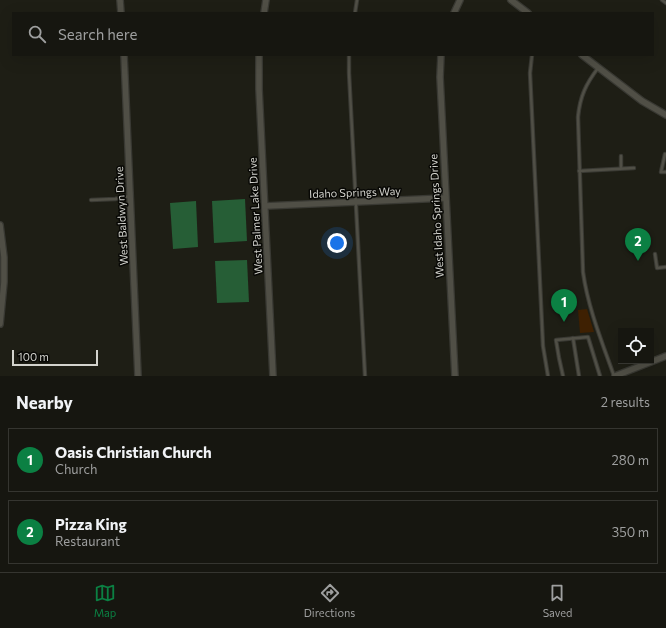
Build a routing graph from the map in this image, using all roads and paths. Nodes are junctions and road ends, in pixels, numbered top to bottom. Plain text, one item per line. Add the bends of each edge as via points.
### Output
1 (120, 0) edge
2 (266, 0) edge
3 (357, 0) edge
4 (460, 0) edge
5 (511, 0) edge
6 (662, 0) edge
7 (666, 3) edge
8 (121, 12) edge
9 (264, 12) edge
10 (355, 12) edge
11 (454, 12) edge
12 (527, 12) edge
13 (124, 56) edge
14 (259, 56) edge
15 (349, 56) edge
16 (441, 56) edge
17 (532, 56) edge
18 (583, 56) edge
19 (598, 68) junction
20 (666, 115) edge
21 (665, 154) edge
22 (621, 156) dead end
23 (622, 168) junction
24 (634, 168) dead end
25 (579, 171) junction
26 (666, 172) edge
27 (130, 196) junction
28 (445, 198) junction
29 (91, 200) dead end
30 (356, 202) junction
31 (265, 206) junction
32 (0, 226) edge
33 (655, 254) dead end
34 (666, 267) edge
35 (0, 324) edge
36 (573, 338) junction
37 (666, 356) edge
38 (138, 376) edge
39 (273, 376) edge
40 (365, 376) edge
41 (455, 376) edge
42 (548, 376) edge
43 (563, 376) edge
44 (579, 376) edge
45 (600, 376) edge
46 (615, 376) edge

1 - 8 street
2 - 9 street
3 - 10 lane
4 - 11 street
5 - 12 street
6 - 7 lane
13 - 27 street, West Baldwyn Drive
14 - 31 street, West Palmer Lake Drive
15 - 30 lane
16 - 28 street, West Idaho Springs Drive
17 - 42 lane via 530,73 543,339
18 - 19 street
19 - 20 street
19 - 25 lane via 585,87 579,107
21 - 26 lane via 662,172
22 - 23 lane
23 - 24 lane
23 - 25 lane
25 - 46 lane via 585,285
27 - 29 lane
27 - 38 street, West Baldwyn Drive
28 - 30 street, Idaho Springs Way
28 - 41 street, West Idaho Springs Drive
30 - 31 street, Idaho Springs Way
30 - 40 lane
31 - 39 street, West Palmer Lake Drive
32 - 35 street via 4,257
33 - 34 lane via 657,268
36 - 43 lane via 556,340
36 - 44 lane
36 - 45 lane via 588,337
37 - 46 street

